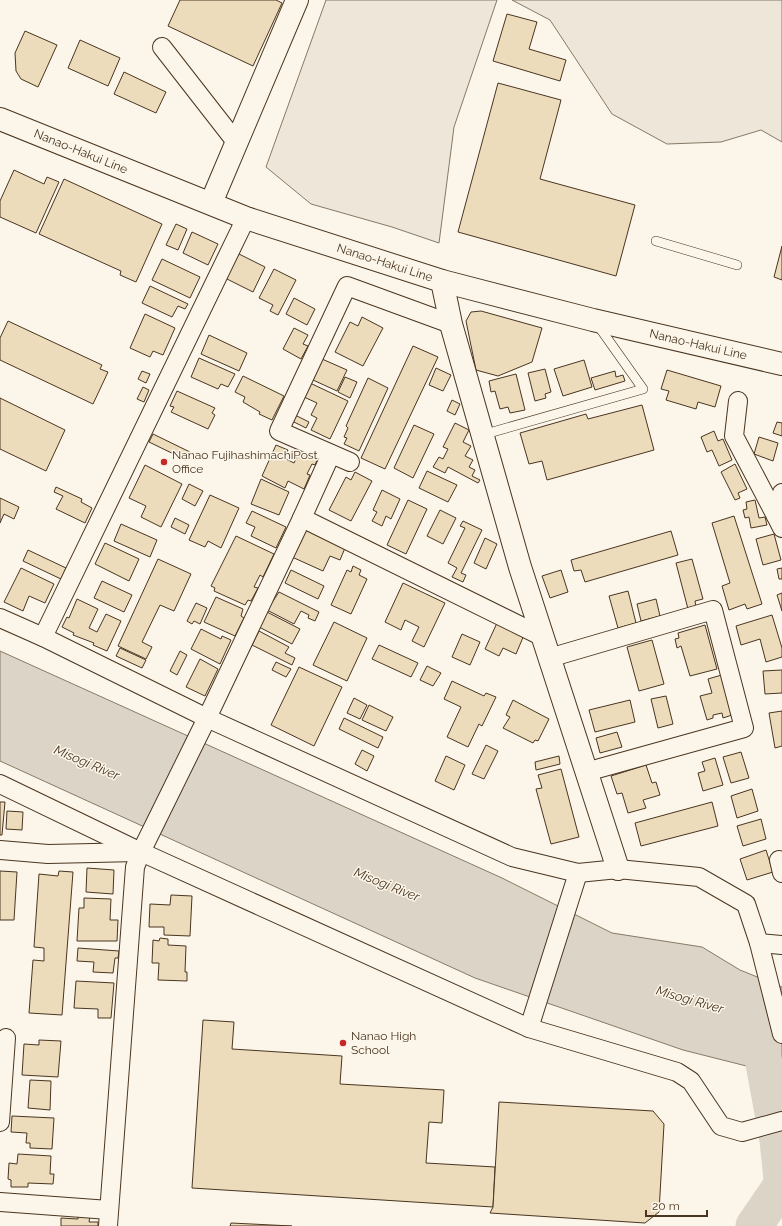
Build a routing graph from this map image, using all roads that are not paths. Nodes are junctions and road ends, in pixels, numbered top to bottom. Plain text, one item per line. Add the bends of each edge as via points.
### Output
1 (297, 0) edge
2 (162, 47) dead end
3 (0, 119) edge
4 (236, 142) junction
5 (211, 203) junction
6 (246, 218) junction
7 (656, 241) dead end
8 (737, 265) dead end
9 (442, 281) junction
10 (593, 320) junction
11 (451, 324) junction
12 (782, 364) edge
13 (738, 400) dead end
14 (482, 435) junction
15 (331, 454) junction
16 (350, 462) dead end
17 (782, 493) edge
18 (302, 518) junction
19 (779, 522) edge
20 (0, 618) edge
21 (541, 636) junction
22 (43, 637) junction
23 (550, 658) junction
24 (207, 718) junction
25 (586, 772) junction
26 (0, 784) edge
27 (0, 850) edge
28 (141, 852) junction
29 (618, 869) junction
30 (578, 873) junction
31 (759, 943) junction
32 (782, 945) edge
33 (529, 1028) junction
34 (782, 1034) edge
35 (6, 1038) dead end
36 (0, 1122) edge
37 (782, 1122) edge
38 (0, 1202) edge
39 (109, 1218) edge

1 - 4 street
2 - 4 street
3 - 5 street, Nanao-Hakui Line
4 - 5 street
5 - 6 street, Nanao-Hakui Line
6 - 9 street, Nanao-Hakui Line
6 - 22 street
7 - 8 lane
9 - 10 street, Nanao-Hakui Line
9 - 11 street
10 - 12 street, Nanao-Hakui Line
10 - 14 lane via 643,389
11 - 14 street
11 - 15 street via 347,286 279,431
13 - 19 street via 734,436
14 - 21 street
15 - 16 street
15 - 18 street
17 - 19 street
18 - 21 street
18 - 24 street
20 - 22 street
21 - 23 street
22 - 24 street
23 - 25 street
23 - 25 street via 713,610 744,728
24 - 28 street
24 - 30 street via 512,857
25 - 29 street
26 - 28 street
27 - 28 street via 48,854
28 - 33 street
28 - 39 street via 135,867
29 - 30 street
29 - 31 street via 699,877 746,904
30 - 33 street
31 - 32 street
31 - 34 street
33 - 37 street via 677,1072 691,1081 721,1126 742,1132
35 - 36 street
38 - 39 street

